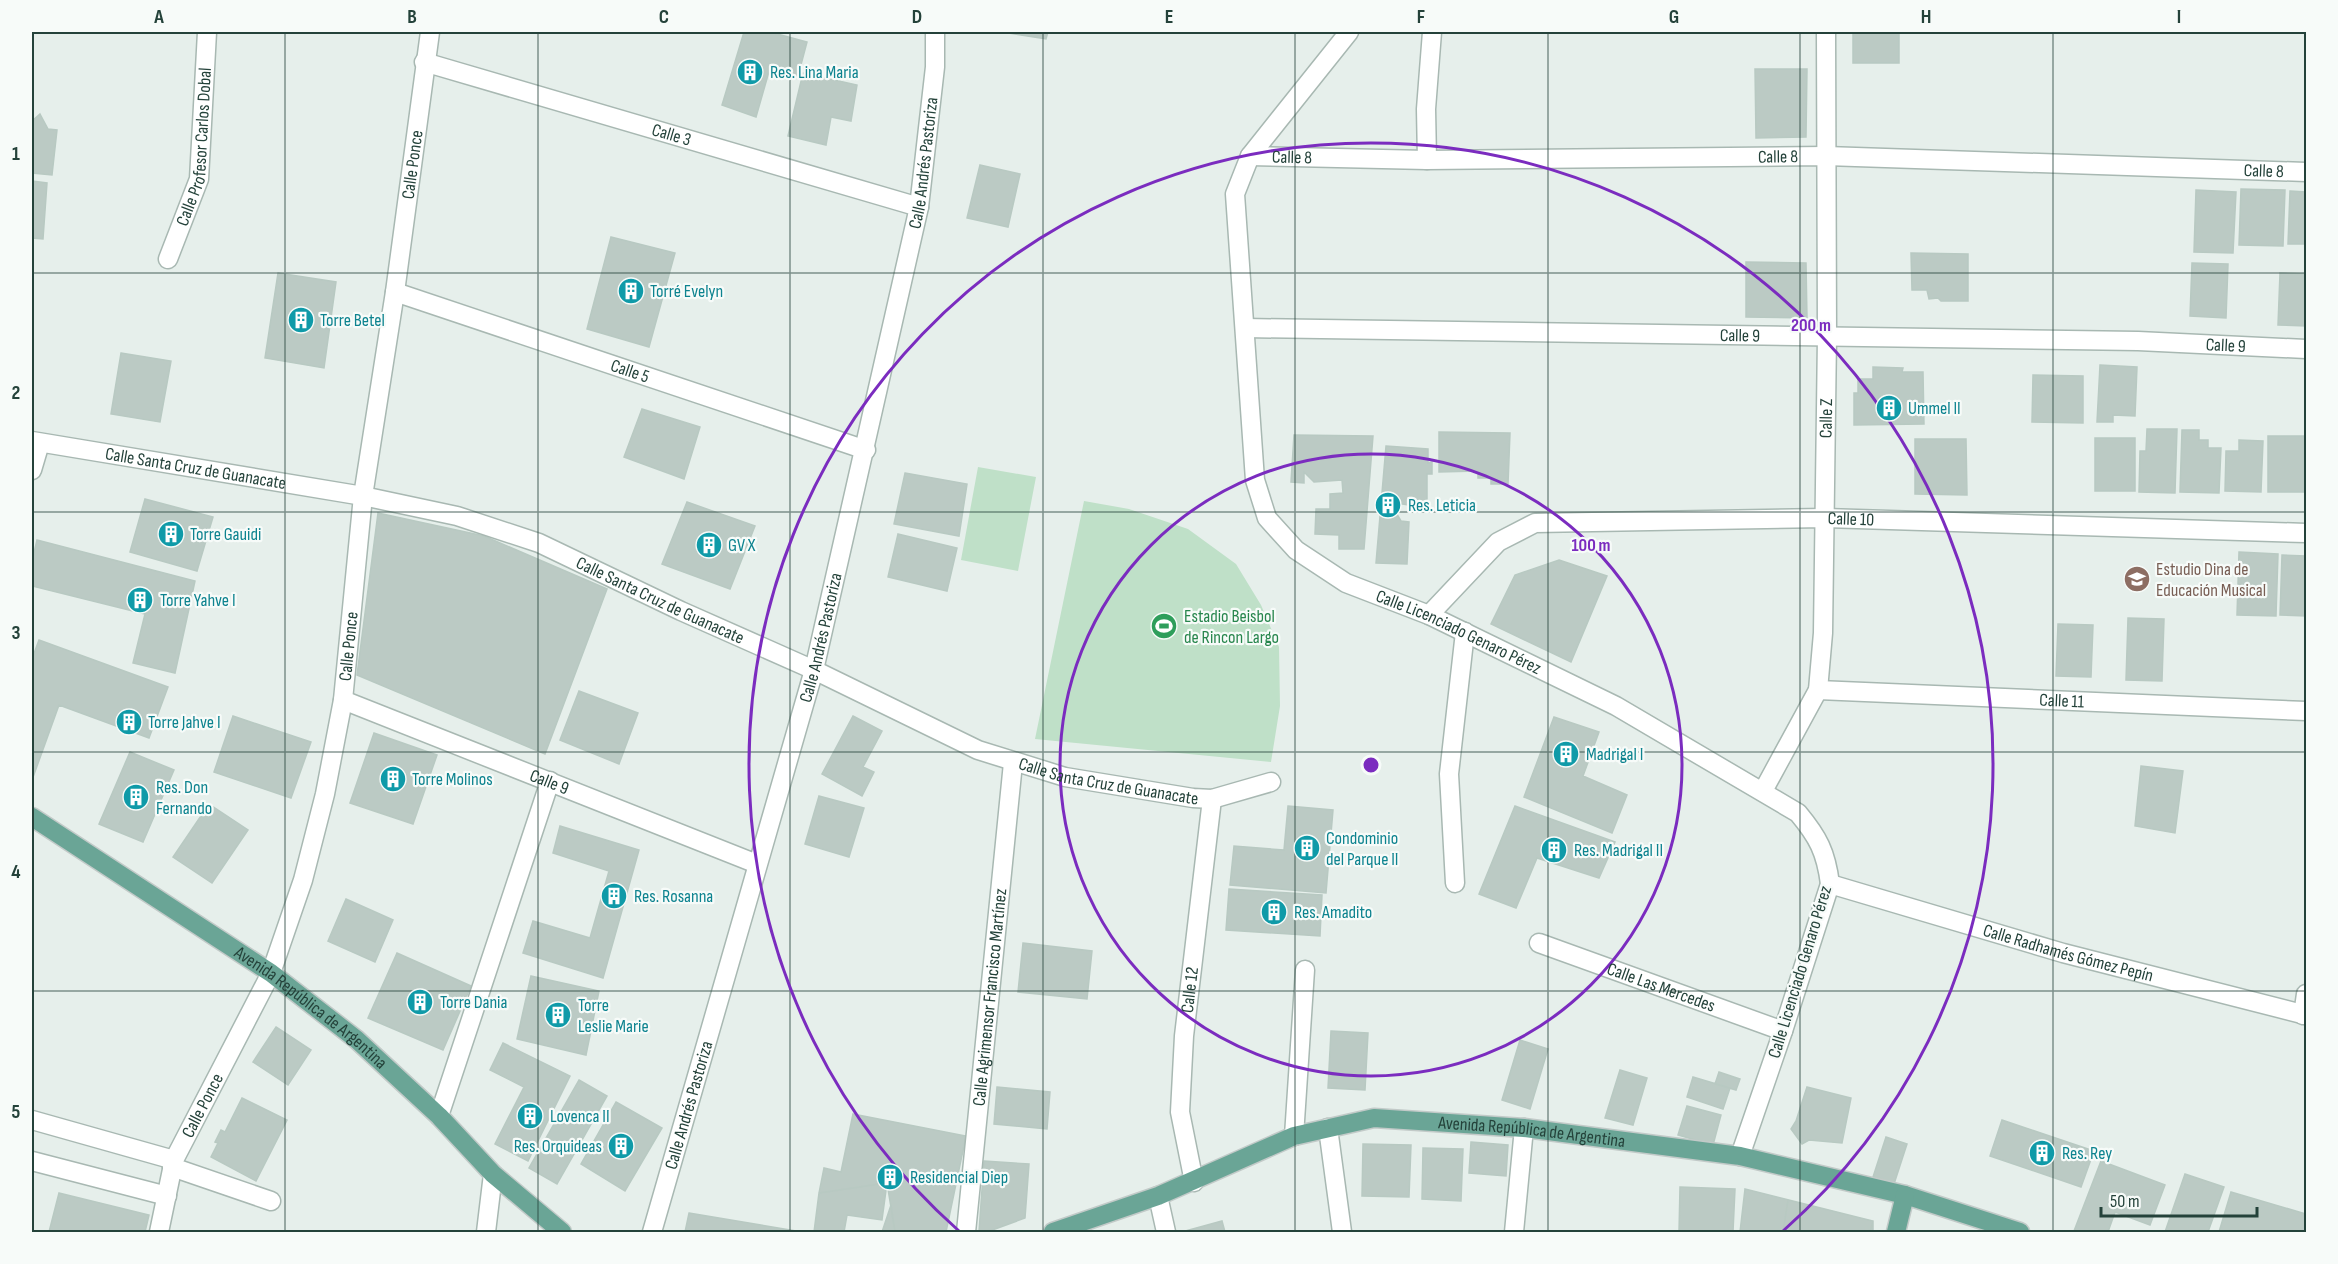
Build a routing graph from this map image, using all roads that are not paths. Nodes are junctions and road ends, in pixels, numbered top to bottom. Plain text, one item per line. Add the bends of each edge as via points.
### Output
1 (207, 32) edge
2 (429, 32) edge
3 (935, 32) edge
4 (1349, 32) edge
5 (1432, 32) edge
6 (1826, 32) edge
7 (424, 62) junction
8 (1250, 156) junction
9 (1826, 156) junction
10 (1426, 160) junction
11 (2307, 172) edge
12 (920, 207) junction
13 (168, 260) dead end
14 (395, 292) junction
15 (1245, 328) junction
16 (1827, 336) junction
17 (2307, 349) edge
18 (36, 442) edge
19 (866, 450) junction
20 (32, 470) edge
21 (363, 496) junction
22 (1825, 518) junction
23 (2307, 533) edge
24 (1429, 615) junction
25 (1465, 632) junction
26 (814, 670) junction
27 (1818, 690) junction
28 (343, 700) junction
29 (2307, 711) edge
30 (1012, 763) junction
31 (550, 781) junction
32 (1271, 782) dead end
33 (1763, 790) junction
34 (1212, 799) junction
35 (32, 818) edge
36 (757, 864) junction
37 (1455, 884) dead end
38 (1830, 884) junction
39 (1539, 943) dead end
40 (1305, 970) dead end
41 (271, 973) junction
42 (2307, 994) edge
43 (2305, 1015) edge
44 (1783, 1031) junction
45 (439, 1116) junction
46 (32, 1120) edge
47 (1328, 1128) junction
48 (1524, 1128) junction
49 (1294, 1137) junction
50 (1740, 1156) junction
51 (32, 1161) edge
52 (173, 1163) junction
53 (493, 1174) junction
54 (1194, 1182) junction
55 (1905, 1195) junction
56 (166, 1196) junction
57 (1158, 1196) junction
58 (271, 1200) dead end
59 (159, 1233) edge
60 (486, 1233) edge
61 (562, 1233) edge
62 (652, 1233) edge
63 (966, 1233) edge
64 (1053, 1233) edge
65 (1166, 1233) edge
66 (1342, 1233) edge
67 (1514, 1233) edge
68 (1896, 1233) edge
69 (2020, 1233) edge

1 - 13 street, Calle Profesor Carlos Dobal via 199,179
2 - 7 street, Calle Ponce
3 - 12 street, Calle Andrés Pastoriza
4 - 8 street, Calle Licenciado Genaro Pérez
5 - 10 street
6 - 9 street, Calle Z
7 - 12 street, Calle 3
7 - 14 street, Calle Ponce
8 - 10 street, Calle 8
8 - 15 street, Calle Licenciado Genaro Pérez via 1234,194
9 - 10 street, Calle 8
9 - 11 street, Calle 8
9 - 16 street, Calle Z
12 - 19 street, Calle Andrés Pastoriza
14 - 19 street, Calle 5
14 - 21 street, Calle Ponce
15 - 16 street, Calle 9
15 - 24 street, Calle Licenciado Genaro Pérez via 1255,480 1267,518 1296,550 1346,583
16 - 17 street, Calle 9 via 2138,341
16 - 22 street, Calle Z
18 - 20 street
18 - 21 street, Calle Santa Cruz de Guanacate
19 - 26 street, Calle Andrés Pastoriza
21 - 26 street, Calle Santa Cruz de Guanacate via 457,516 539,543
21 - 28 street, Calle Ponce
22 - 23 street, Calle 10
22 - 24 street, Calle 10 via 1535,523 1498,542
22 - 27 street, Calle Z
24 - 25 street, Calle Licenciado Genaro Pérez
25 - 33 street, Calle Licenciado Genaro Pérez via 1616,706
25 - 37 street via 1449,774
26 - 30 street, Calle Santa Cruz de Guanacate
26 - 36 street, Calle Andrés Pastoriza
27 - 29 street, Calle 11
27 - 33 street, Calle Z
28 - 31 street, Calle 9
28 - 41 street, Calle Ponce via 303,880
30 - 34 street, Calle Santa Cruz de Guanacate via 1065,777
30 - 63 street, Calle Agrimensor Francisco Martínez
31 - 36 street, Calle 9
31 - 45 street
32 - 34 street, Calle Santa Cruz de Guanacate
33 - 38 street, Calle Licenciado Genaro Pérez via 1798,813 1817,835
34 - 54 street, Calle 12 via 1184,1036 1180,1112
35 - 41 main road, Avenida República de Argentina
36 - 62 street, Calle Andrés Pastoriza
38 - 43 street, Calle Radhamés Gómez Pepín via 2062,953
38 - 44 street, Calle Licenciado Genaro Pérez
39 - 44 street, Calle Las Mercedes
40 - 49 street
41 - 45 main road, Avenida República de Argentina via 356,1039
41 - 52 street, Calle Ponce
42 - 43 street
44 - 50 street, Calle Licenciado Genaro Pérez
45 - 53 main road, Avenida República de Argentina
46 - 52 street
47 - 48 main road, Avenida República de Argentina via 1374,1118
47 - 49 main road, Avenida República de Argentina
47 - 66 street
48 - 50 main road, Avenida República de Argentina
48 - 67 street
49 - 54 main road, Avenida República de Argentina
50 - 55 main road, Avenida República de Argentina
51 - 56 street
52 - 56 street, Calle Ponce
52 - 58 street
53 - 60 street
53 - 61 main road, Avenida República de Argentina
54 - 57 main road, Avenida República de Argentina
55 - 68 main road
55 - 69 main road, Avenida República de Argentina
56 - 59 street, Calle Ponce
57 - 64 main road, Avenida República de Argentina
57 - 65 street

